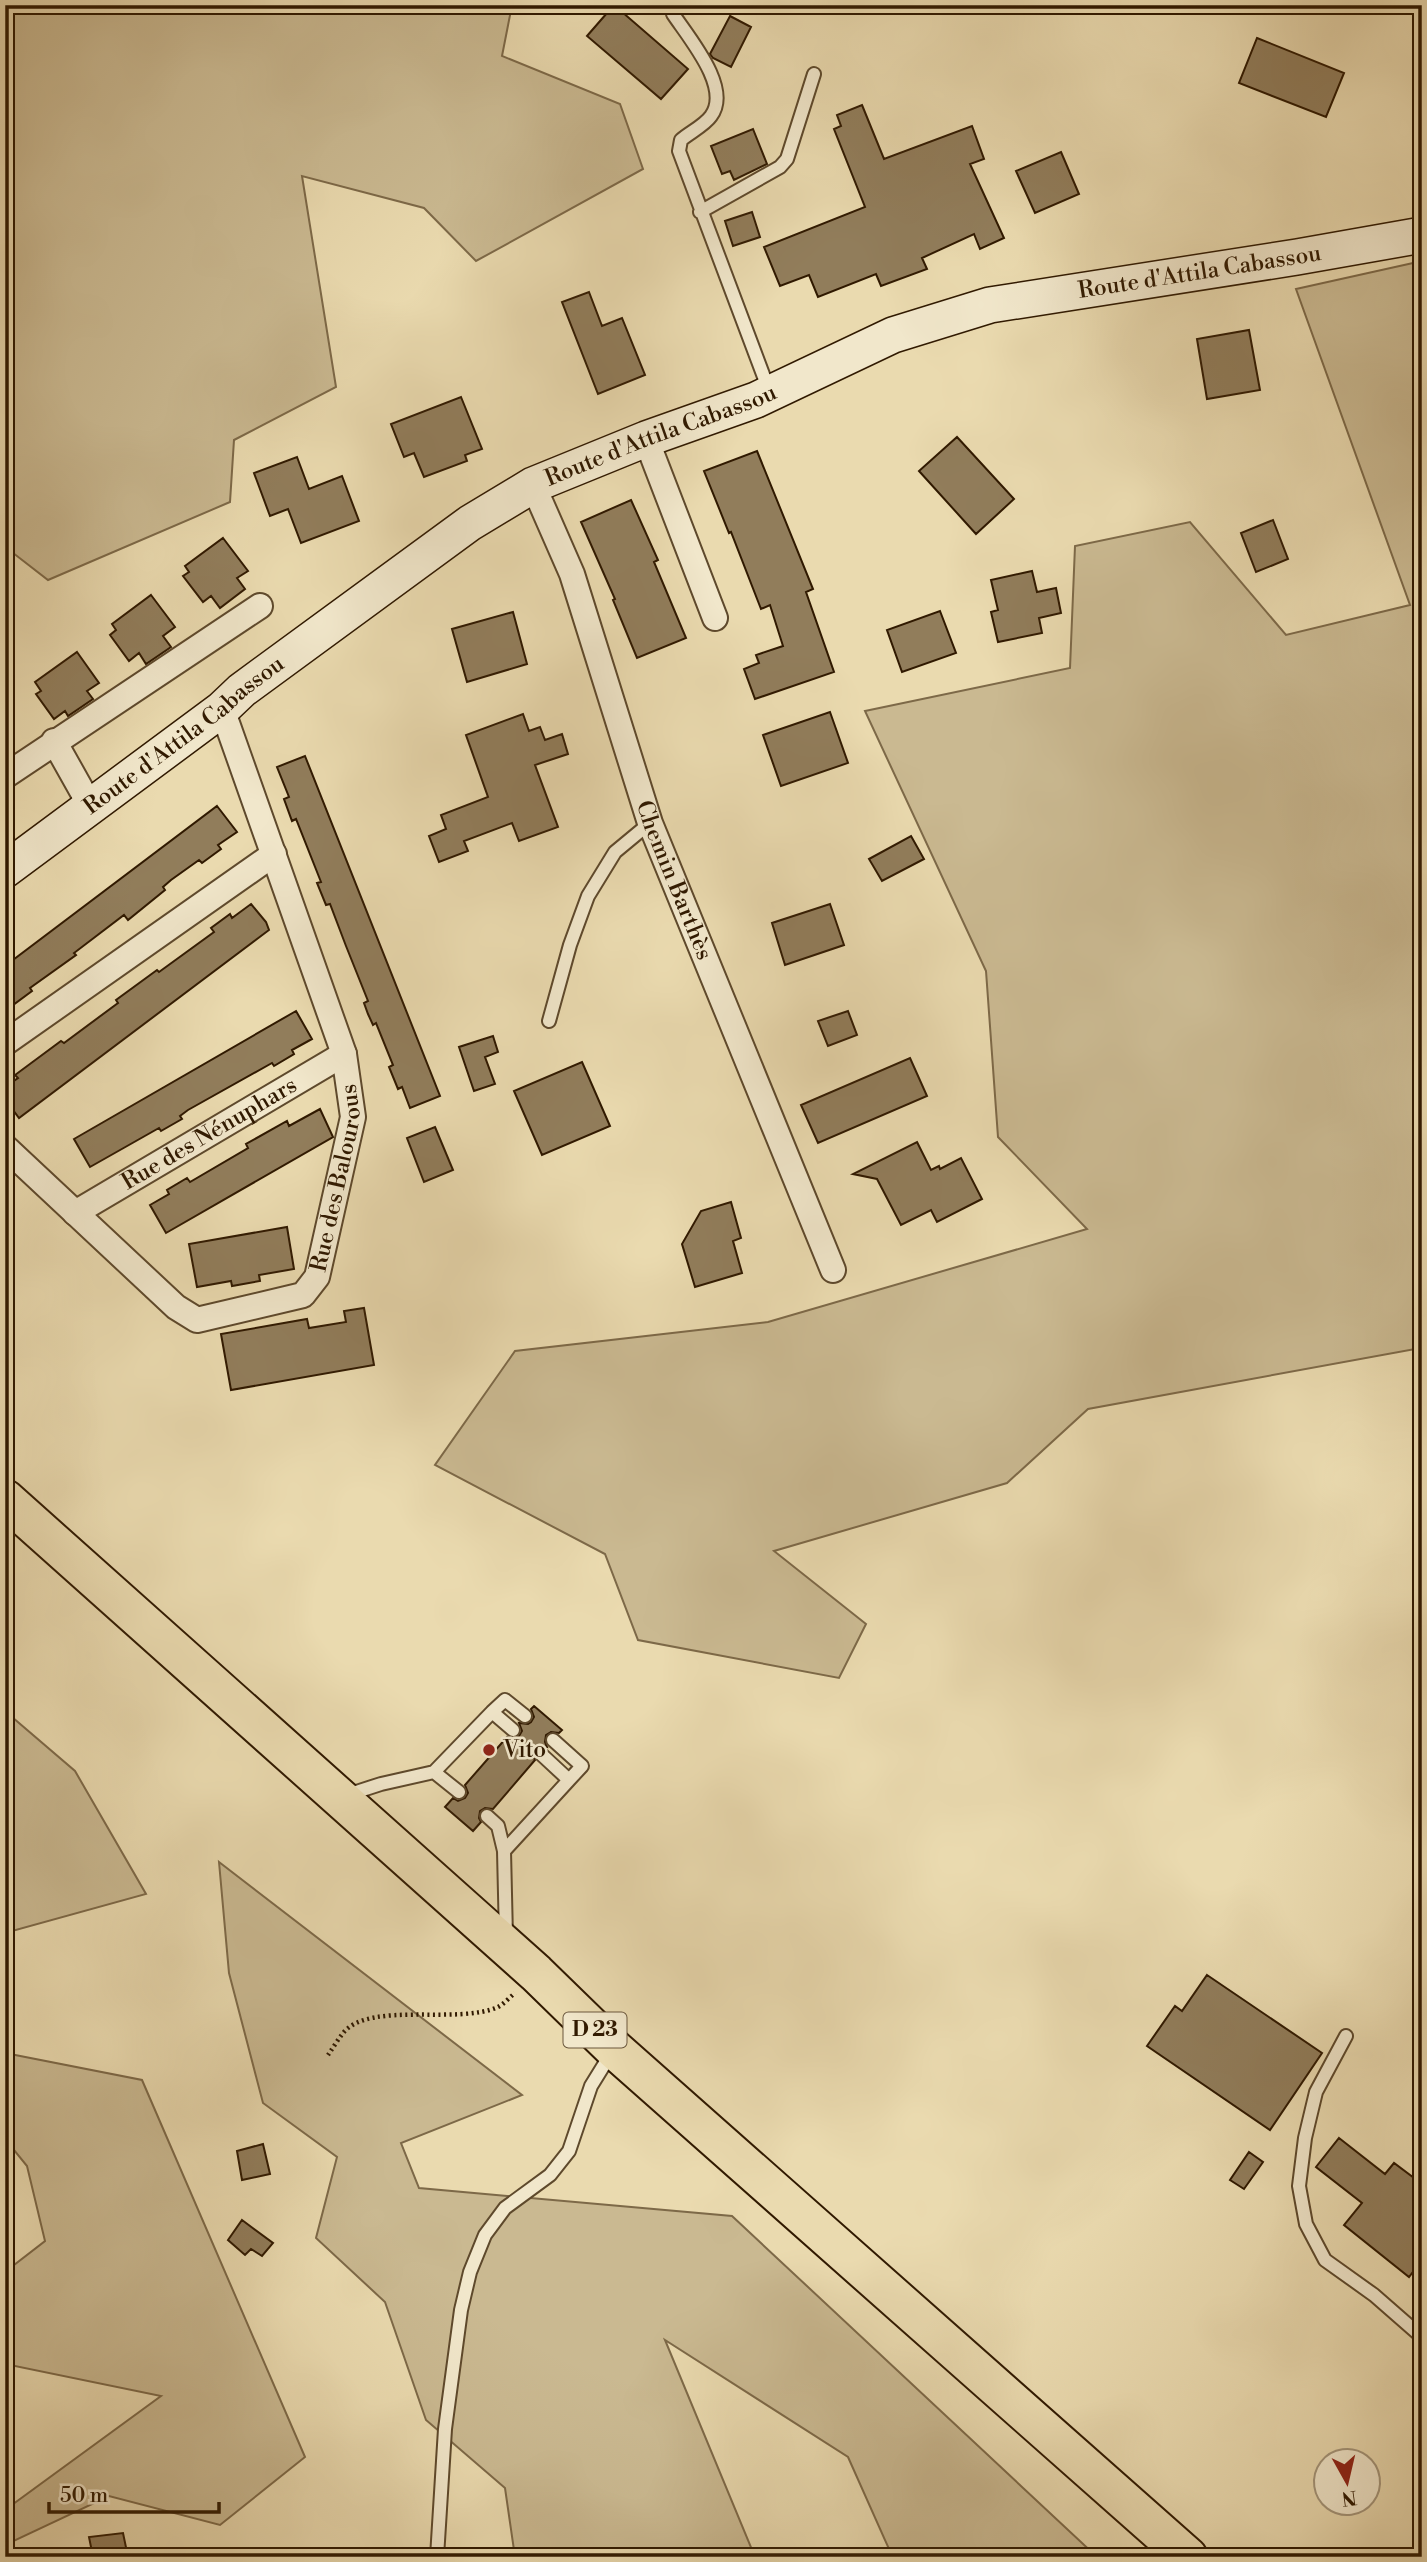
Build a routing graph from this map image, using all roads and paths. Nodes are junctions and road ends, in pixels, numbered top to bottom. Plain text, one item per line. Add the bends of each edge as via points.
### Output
1 (673, 14) dead end
2 (814, 74) dead end
3 (700, 212) junction
4 (1422, 234) edge
5 (770, 393) junction
6 (646, 439) junction
7 (533, 485) junction
8 (260, 606) dead end
9 (715, 618) dead end
10 (222, 709) junction
11 (54, 741) junction
12 (5, 776) edge
13 (91, 807) junction
14 (650, 823) junction
15 (274, 854) junction
16 (5, 870) edge
17 (549, 1021) dead end
18 (5, 1043) edge
19 (344, 1054) junction
20 (5, 1147) edge
21 (75, 1213) junction
22 (834, 1270) dead end
23 (5, 1499) edge
24 (492, 1712) junction
25 (525, 1716) dead end
26 (513, 1730) dead end
27 (553, 1740) dead end
28 (541, 1754) dead end
29 (434, 1772) junction
30 (569, 1780) junction
31 (459, 1792) dead end
32 (340, 1797) junction
33 (487, 1815) dead end
34 (504, 1851) junction
35 (506, 1948) junction
36 (536, 1973) junction
37 (1346, 2036) dead end
38 (614, 2049) junction
39 (328, 2055) dead end
40 (1422, 2337) edge
41 (437, 2557) edge
42 (1188, 2557) edge

1 - 3 lane via 716,81 718,99 711,117 681,140 678,151
2 - 3 lane via 787,159
3 - 5 lane
4 - 5 main road, Route d'Attila Cabassou via 990,304 893,335
5 - 6 main road, Route d'Attila Cabassou
6 - 7 main road, Route d'Attila Cabassou
6 - 9 street
7 - 10 main road, Route d'Attila Cabassou via 470,523
7 - 14 street, Chemin Barthès via 572,574
8 - 11 street
10 - 13 main road, Route d'Attila Cabassou
10 - 15 street, Rue des Balourous
11 - 12 street
11 - 13 street
13 - 16 main road, Route d'Attila Cabassou
14 - 17 lane via 615,852 588,896
14 - 22 street, Chemin Barthès
15 - 18 street
15 - 19 street, Rue des Balourous
19 - 21 street, Rue des Nénuphars
19 - 21 street, Rue des Balourous via 353,1117 317,1278 303,1295 197,1320 176,1307
20 - 21 street, Rue des Balourous
23 - 32 main road, D 23
24 - 25 lane via 505,1700
24 - 26 lane
24 - 29 lane
27 - 30 lane via 582,1766
28 - 30 lane
29 - 31 lane
29 - 32 lane
30 - 34 lane
32 - 35 main road, D 23
33 - 34 lane via 498,1826
34 - 35 lane
35 - 36 main road, D 23
36 - 38 main road, D 23
36 - 39 path via 500,2007 467,2016 371,2018 345,2030
37 - 40 lane via 1317,2092 1306,2138 1299,2186 1307,2224 1325,2260
38 - 41 lane via 592,2086 569,2151 550,2175 505,2208 485,2235 470,2272 445,2429
38 - 42 main road, D 23

